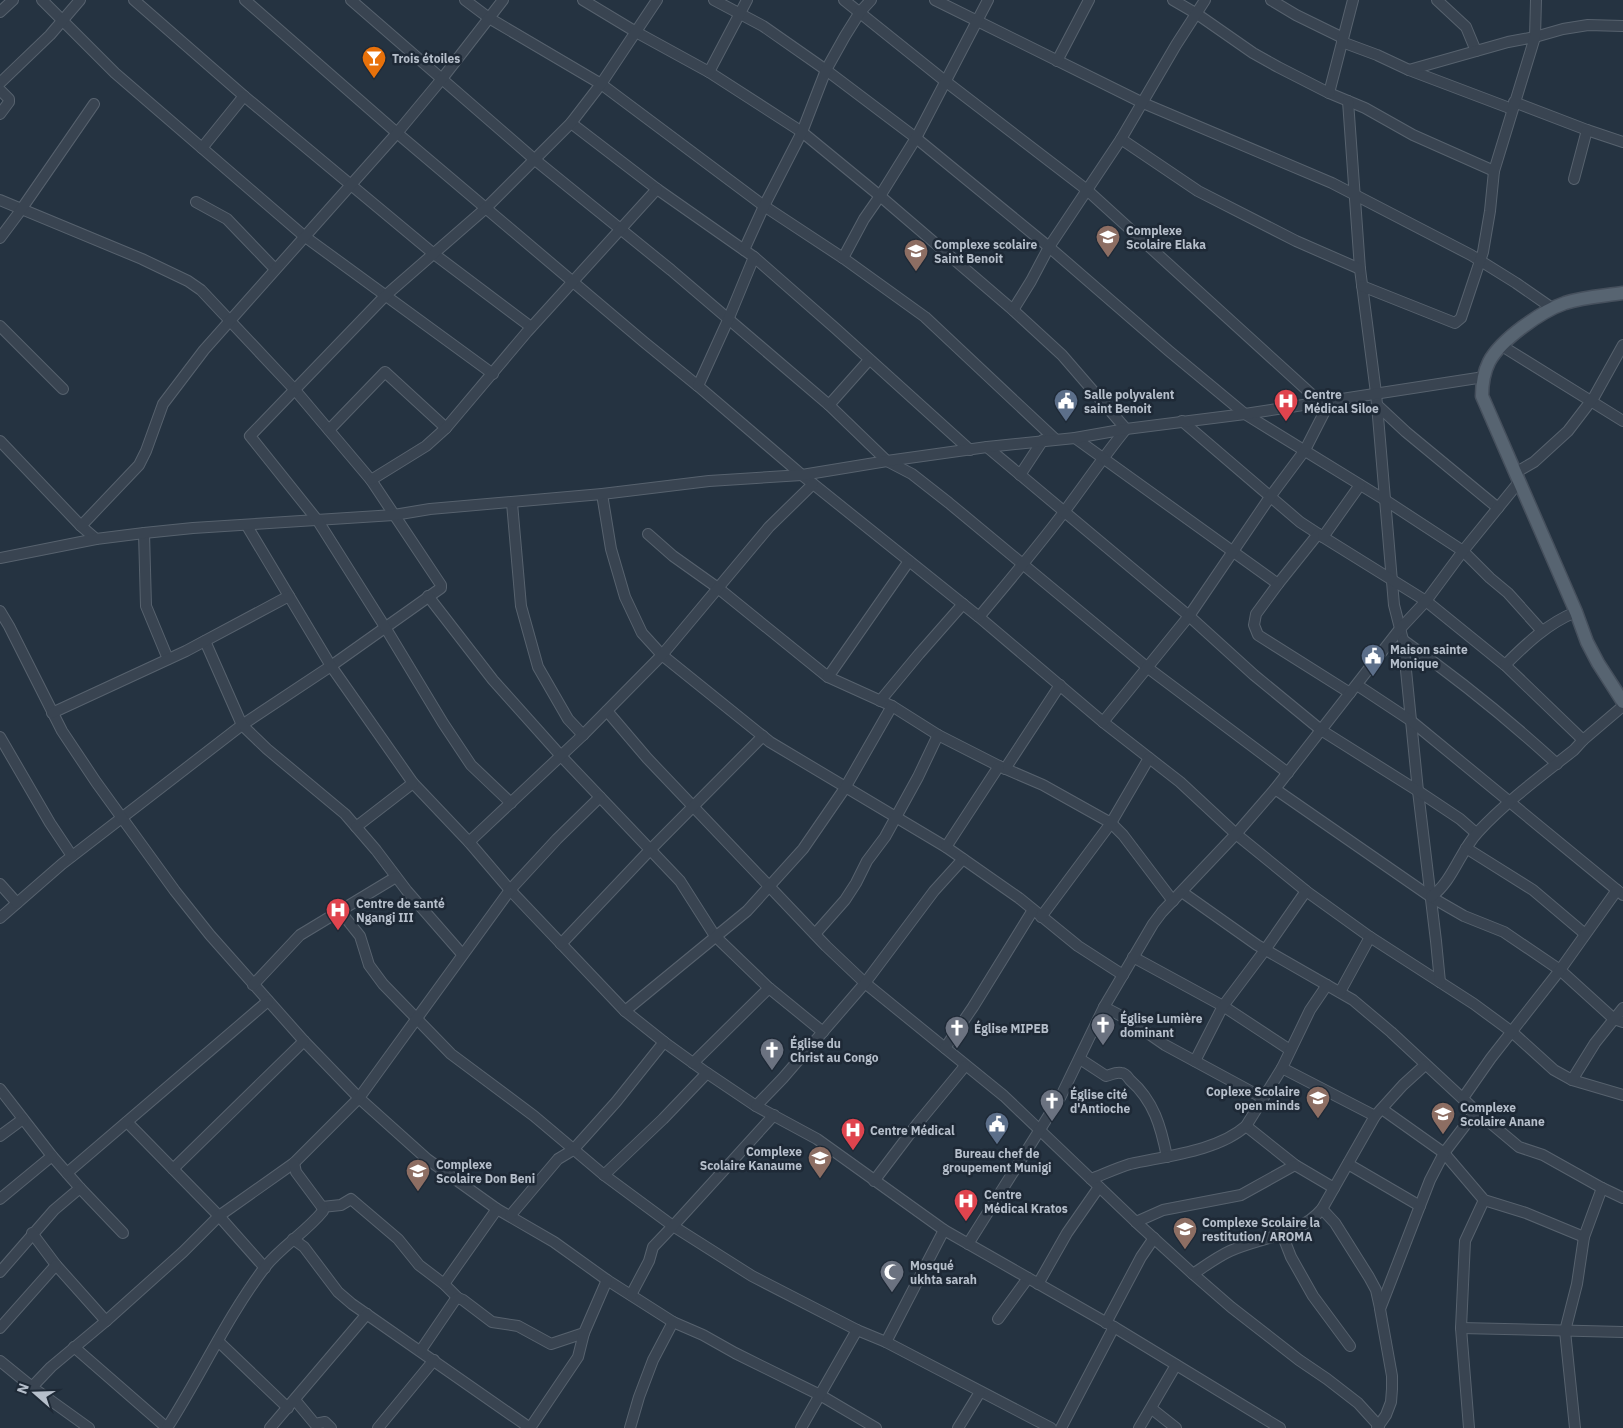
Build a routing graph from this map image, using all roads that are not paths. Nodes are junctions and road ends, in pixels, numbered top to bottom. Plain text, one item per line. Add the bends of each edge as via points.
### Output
1 (13, 0) edge
2 (42, 0) edge
3 (80, 0) edge
4 (134, 0) edge
5 (244, 0) edge
6 (351, 0) edge
7 (465, 0) edge
8 (503, 0) edge
9 (583, 0) edge
10 (657, 0) edge
11 (714, 0) edge
12 (747, 0) edge
13 (844, 0) edge
14 (871, 0) edge
15 (935, 0) edge
16 (988, 0) edge
17 (1089, 0) edge
18 (1173, 0) edge
19 (1205, 0) edge
20 (1271, 0) edge
21 (1354, 0) edge
22 (1437, 0) edge
23 (1536, 0) edge
24 (0, 12) edge
25 (740, 12) junction
26 (860, 12) junction
27 (1197, 14) junction
28 (489, 18) junction
29 (64, 20) junction
30 (977, 21) junction
31 (1623, 26) edge
32 (636, 32) junction
33 (1535, 37) junction
34 (1342, 40) junction
35 (1476, 51) junction
36 (1057, 61) junction
37 (826, 70) junction
38 (1409, 70) junction
39 (709, 72) junction
40 (441, 80) junction
41 (945, 81) junction
42 (0, 83) edge
43 (601, 84) junction
44 (0, 90) edge
45 (1329, 93) junction
46 (244, 96) junction
47 (1348, 101) junction
48 (1142, 103) junction
49 (94, 104) dead end
50 (1513, 106) junction
51 (0, 114) edge
52 (570, 123) junction
53 (1586, 130) junction
54 (802, 132) junction
55 (397, 133) junction
56 (916, 138) junction
57 (1121, 139) junction
58 (1623, 142) edge
59 (202, 148) junction
60 (534, 159) junction
61 (1494, 170) junction
62 (1574, 179) dead end
63 (350, 185) junction
64 (656, 189) junction
65 (1087, 190) junction
66 (1353, 194) junction
67 (880, 196) junction
68 (0, 200) edge
69 (196, 202) dead end
70 (764, 206) junction
71 (486, 208) junction
72 (21, 209) junction
73 (621, 230) junction
74 (304, 236) junction
75 (0, 238) edge
76 (1049, 247) junction
77 (744, 250) junction
78 (434, 254) junction
79 (754, 258) junction
80 (843, 258) junction
81 (1481, 261) junction
82 (275, 269) junction
83 (1360, 269) junction
84 (573, 282) junction
85 (1362, 286) junction
86 (1623, 293) edge
87 (386, 296) junction
88 (1552, 308) junction
89 (1013, 310) junction
90 (230, 320) junction
91 (728, 320) junction
92 (0, 326) edge
93 (531, 327) junction
94 (1502, 346) junction
95 (1623, 346) edge
96 (869, 360) junction
97 (493, 374) junction
98 (1484, 377) junction
99 (698, 386) junction
100 (63, 389) dead end
101 (295, 390) junction
102 (1376, 394) junction
103 (1592, 400) junction
104 (1325, 401) junction
105 (829, 405) junction
106 (1376, 405) junction
107 (1245, 414) junction
108 (1182, 421) junction
109 (1623, 421) edge
110 (446, 428) junction
111 (1126, 429) junction
112 (329, 430) junction
113 (1075, 438) junction
114 (1055, 439) junction
115 (1043, 440) junction
116 (0, 442) edge
117 (986, 447) junction
118 (970, 450) junction
119 (1304, 450) junction
120 (1103, 458) junction
121 (887, 461) junction
122 (1020, 475) junction
123 (802, 476) junction
124 (1517, 478) junction
125 (371, 480) junction
126 (813, 484) junction
127 (1360, 485) junction
128 (602, 494) junction
129 (1270, 497) junction
130 (1384, 500) junction
131 (512, 503) junction
132 (1498, 508) junction
133 (1064, 512) junction
134 (394, 515) junction
135 (318, 521) junction
136 (81, 526) junction
137 (247, 526) junction
138 (144, 533) junction
139 (648, 534) dead end
140 (1320, 536) junction
141 (96, 539) junction
142 (1464, 551) junction
143 (1233, 552) junction
144 (0, 558) edge
145 (909, 561) junction
146 (1023, 564) junction
147 (1392, 579) junction
148 (1278, 584) junction
149 (718, 588) junction
150 (289, 596) junction
151 (428, 596) junction
152 (1426, 601) junction
153 (963, 604) junction
154 (0, 611) edge
155 (1576, 612) junction
156 (1189, 616) junction
157 (979, 617) junction
158 (385, 626) junction
159 (1542, 631) junction
160 (1401, 635) junction
161 (205, 641) junction
162 (662, 655) junction
163 (168, 659) junction
164 (1505, 665) junction
165 (331, 666) junction
166 (1148, 668) junction
167 (828, 677) junction
168 (1357, 684) junction
169 (1060, 685) junction
170 (1350, 693) junction
171 (880, 701) junction
172 (1623, 702) edge
173 (892, 706) junction
174 (1623, 706) edge
175 (607, 711) junction
176 (52, 713) junction
177 (1410, 720) junction
178 (1103, 722) junction
179 (242, 725) junction
180 (1321, 730) junction
181 (583, 735) junction
182 (938, 735) junction
183 (763, 736) junction
184 (0, 737) edge
185 (1583, 740) junction
186 (561, 756) junction
187 (1149, 758) junction
188 (1557, 764) junction
189 (1002, 767) junction
190 (1288, 773) junction
191 (412, 783) junction
192 (846, 788) junction
193 (1275, 789) junction
194 (1418, 791) junction
195 (600, 797) junction
196 (511, 802) junction
197 (1509, 802) junction
198 (694, 805) junction
199 (121, 817) junction
200 (895, 818) junction
201 (1111, 823) junction
202 (356, 827) junction
203 (1476, 833) junction
204 (1236, 834) junction
205 (469, 842) junction
206 (946, 847) junction
207 (1466, 848) junction
208 (650, 850) junction
209 (72, 856) junction
210 (963, 859) junction
211 (396, 877) junction
212 (0, 884) edge
213 (770, 886) junction
214 (510, 890) junction
215 (1306, 891) junction
216 (1182, 892) junction
217 (1620, 892) edge
218 (1432, 897) junction
219 (1173, 901) junction
220 (17, 903) junction
221 (1032, 910) junction
222 (340, 911) junction
223 (1041, 917) junction
224 (0, 918) edge
225 (815, 934) junction
226 (1585, 934) junction
227 (715, 936) junction
228 (1370, 937) junction
229 (561, 944) junction
230 (1265, 950) junction
231 (462, 954) junction
232 (1133, 957) junction
233 (1560, 970) junction
234 (1123, 975) junction
235 (1440, 982) junction
236 (865, 983) junction
237 (253, 985) junction
238 (1327, 985) junction
239 (769, 988) junction
240 (1340, 992) junction
241 (268, 1001) junction
242 (1223, 1006) junction
243 (1104, 1007) junction
244 (1623, 1008) edge
245 (625, 1011) junction
246 (416, 1019) junction
247 (1619, 1021) edge
248 (823, 1032) junction
249 (1512, 1032) junction
250 (304, 1041) junction
251 (664, 1042) junction
252 (945, 1048) junction
253 (1290, 1050) junction
254 (1080, 1059) junction
255 (1194, 1061) junction
256 (693, 1063) junction
257 (1425, 1065) junction
258 (965, 1066) junction
259 (1282, 1068) junction
260 (707, 1073) junction
261 (1572, 1080) junction
262 (0, 1089) edge
263 (1623, 1095) edge
264 (359, 1098) junction
265 (1263, 1098) junction
266 (1463, 1098) junction
267 (756, 1106) junction
268 (1476, 1111) junction
269 (1379, 1112) junction
270 (774, 1115) junction
271 (24, 1119) junction
272 (127, 1122) junction
273 (1246, 1126) junction
274 (1040, 1130) junction
275 (0, 1136) edge
276 (574, 1150) junction
277 (1444, 1153) junction
278 (52, 1156) junction
279 (1167, 1157) junction
280 (294, 1164) junction
281 (1295, 1164) junction
282 (1348, 1164) junction
283 (173, 1170) junction
284 (67, 1173) junction
285 (604, 1175) junction
286 (1090, 1179) junction
287 (874, 1181) junction
288 (1099, 1187) junction
289 (80, 1188) junction
290 (1334, 1188) junction
291 (1602, 1188) junction
292 (1623, 1198) edge
293 (0, 1199) edge
294 (1484, 1200) junction
295 (1420, 1206) junction
296 (322, 1207) junction
297 (497, 1209) junction
298 (1322, 1209) junction
299 (219, 1216) junction
300 (510, 1216) junction
301 (1136, 1222) junction
302 (673, 1226) junction
303 (944, 1230) junction
304 (123, 1232) dead end
305 (32, 1233) junction
306 (1282, 1234) junction
307 (1584, 1237) junction
308 (1154, 1238) junction
309 (294, 1239) junction
310 (968, 1244) junction
311 (56, 1265) junction
312 (265, 1268) junction
313 (0, 1272) edge
314 (1193, 1274) junction
315 (1028, 1278) junction
316 (607, 1280) junction
317 (444, 1284) junction
318 (1038, 1284) junction
319 (631, 1295) junction
320 (458, 1298) junction
321 (1380, 1309) junction
322 (367, 1314) junction
323 (998, 1320) dead end
324 (106, 1321) junction
325 (673, 1322) junction
326 (1110, 1325) junction
327 (0, 1328) edge
328 (1461, 1328) junction
329 (856, 1330) junction
330 (1564, 1331) junction
331 (584, 1332) junction
332 (1623, 1332) edge
333 (218, 1341) junction
334 (886, 1342) junction
335 (1350, 1346) dead end
336 (74, 1347) junction
337 (421, 1350) junction
338 (434, 1360) junction
339 (0, 1362) edge
340 (1176, 1365) junction
341 (32, 1387) junction
342 (980, 1392) junction
343 (820, 1395) junction
344 (291, 1404) junction
345 (1152, 1409) junction
346 (272, 1427) edge
347 (1378, 1427) edge
348 (88, 1428) edge
349 (167, 1428) edge
350 (331, 1428) edge
351 (378, 1428) edge
352 (530, 1428) edge
353 (630, 1428) edge
354 (801, 1428) edge
355 (876, 1428) edge
356 (958, 1428) edge
357 (1051, 1428) edge
358 (1061, 1428) edge
359 (1140, 1428) edge
360 (1176, 1428) edge
361 (1280, 1428) edge
362 (1469, 1428) edge
363 (1575, 1428) edge

1 - 24 street
2 - 29 street
3 - 29 street
4 - 46 street
5 - 55 street
6 - 40 street
7 - 28 street
8 - 28 street
9 - 32 street
10 - 32 street
11 - 25 street
12 - 25 street
13 - 26 street
14 - 26 street
15 - 30 street
16 - 30 street
17 - 36 street
18 - 27 street
19 - 27 street
20 - 34 street
21 - 34 street
22 - 35 street via 1466,27
23 - 33 street
25 - 37 street
25 - 39 street
26 - 37 street
26 - 41 street
27 - 45 street via 1278,68
27 - 48 street
28 - 40 street
28 - 43 street
29 - 42 street
29 - 59 street via 115,73
30 - 36 street
30 - 41 street
31 - 33 street via 1563,28
32 - 39 street
32 - 43 street
33 - 35 street
33 - 50 street
34 - 38 street
34 - 45 street
35 - 38 street
36 - 48 street
37 - 54 street
37 - 56 street
38 - 50 street
39 - 54 street
40 - 55 street
40 - 60 street
41 - 56 street
41 - 65 street
43 - 52 street
43 - 70 street
44 - 51 street via 9,99
45 - 47 street
46 - 59 street
46 - 63 street
47 - 61 street via 1420,138
47 - 66 street
48 - 57 street
48 - 66 street
49 - 72 street
50 - 53 street
50 - 61 street
52 - 60 street
52 - 64 street
53 - 58 street
53 - 62 street
54 - 67 street
54 - 70 street
55 - 63 street
55 - 71 street
56 - 67 street
56 - 76 street
57 - 65 street
57 - 83 street via 1198,191
59 - 74 street
60 - 71 street
60 - 73 street
61 - 81 street
63 - 74 street
63 - 78 street
64 - 73 street
64 - 77 street
65 - 76 street
65 - 104 street
66 - 81 street
66 - 83 street
67 - 80 street
67 - 89 street
68 - 72 street
69 - 82 street via 227,219
70 - 77 street
70 - 80 street
71 - 78 street
71 - 84 street
72 - 75 street
72 - 90 street via 188,281
73 - 84 street
73 - 91 street
74 - 82 street
74 - 87 street
76 - 89 street
76 - 107 street
77 - 79 street
78 - 87 street
78 - 93 street
79 - 91 street
79 - 96 street
80 - 114 street via 925,317
81 - 85 street via 1462,318 1455,323
81 - 88 street
82 - 90 street
83 - 85 street
84 - 93 street
84 - 99 street
85 - 102 street
86 - 88 main road via 1567,302
87 - 97 street
87 - 101 street
88 - 94 main road
89 - 111 street via 1062,355
90 - 101 street
90 - 136 street via 163,404 140,465
91 - 99 street
91 - 105 street
92 - 100 street
93 - 97 street
94 - 98 main road via 1489,362
94 - 103 street
95 - 103 street
96 - 105 street
96 - 118 street
97 - 110 street
98 - 102 street
98 - 124 main road via 1482,396
99 - 123 street
101 - 112 street
101 - 135 street via 250,436
102 - 104 street
102 - 106 street
103 - 109 street
103 - 124 street via 1568,431
104 - 107 street
104 - 119 street
105 - 121 street
106 - 130 street
106 - 132 street
107 - 108 street
107 - 119 street
108 - 111 street
108 - 129 street
110 - 112 street via 385,372
110 - 125 street via 426,446
111 - 113 street
111 - 120 street
112 - 125 street
113 - 114 street
113 - 120 street
114 - 115 street
115 - 117 street
115 - 122 street
116 - 136 street
117 - 118 street
117 - 122 street
118 - 121 street
119 - 127 street
119 - 129 street
120 - 133 street
120 - 143 street
121 - 123 street
121 - 146 street via 912,474
122 - 133 street
123 - 126 street
123 - 128 street via 709,481
124 - 132 street
124 - 155 main road
125 - 134 street
126 - 145 street
126 - 149 street via 769,527
127 - 130 street
127 - 140 street
128 - 131 street
128 - 162 street via 611,548 625,598 642,633
129 - 140 street
129 - 143 street
130 - 142 street
130 - 147 street
131 - 134 street
131 - 181 street via 521,606 538,667 568,719
132 - 142 street
133 - 146 street
133 - 156 street
134 - 135 street
134 - 151 street via 441,585 440,590
135 - 137 street
135 - 158 street
136 - 141 street
137 - 138 street
137 - 150 street
138 - 141 street
138 - 163 street via 146,606
139 - 149 street
140 - 147 street
140 - 148 street
141 - 144 street
142 - 152 street
142 - 159 street
143 - 148 street
143 - 156 street
145 - 153 street
145 - 167 street
146 - 157 street
146 - 166 street
147 - 152 street
147 - 160 street
148 - 170 street via 1256,614 1254,625 1258,635
149 - 162 street
149 - 167 street
150 - 161 street
150 - 165 street
151 - 158 street
151 - 186 street via 493,680
152 - 160 street
152 - 164 street
153 - 157 street
153 - 171 street
154 - 176 street
155 - 159 street
155 - 172 main road via 1598,664
156 - 166 street
156 - 180 street
157 - 169 street
158 - 165 street
158 - 196 street via 471,765
159 - 164 street
160 - 168 street
160 - 177 street
160 - 188 street
161 - 163 street
161 - 179 street
162 - 175 street
162 - 183 street
163 - 176 street
164 - 185 street
165 - 179 street
165 - 191 street
166 - 178 street
166 - 190 street
167 - 171 street
168 - 170 street
168 - 177 street
169 - 178 street
169 - 189 street
170 - 180 street
171 - 173 street
173 - 182 street
173 - 192 street
174 - 185 street
175 - 181 street
175 - 198 street
176 - 199 street
177 - 194 street
177 - 197 street
178 - 187 street
179 - 199 street
179 - 202 street via 341,810
180 - 190 street
180 - 194 street
181 - 186 street
182 - 189 street
182 - 200 street
183 - 192 street
183 - 198 street
184 - 209 street
185 - 188 street
186 - 195 street
186 - 196 street
187 - 201 street
187 - 204 street
188 - 197 street
189 - 201 street via 1043,785
189 - 206 street
190 - 193 street
191 - 202 street
191 - 205 street
192 - 200 street
192 - 213 street via 803,849
193 - 204 street
193 - 218 street
194 - 203 street
194 - 218 street
195 - 208 street
195 - 214 street
196 - 205 street
197 - 203 street
197 - 217 street
198 - 208 street
198 - 213 street
199 - 209 street
199 - 237 street via 204,928
200 - 206 street
200 - 225 street via 845,900
201 - 219 street
201 - 223 street
202 - 211 street
203 - 207 street
204 - 215 street
204 - 216 street
205 - 214 street
206 - 210 street
207 - 218 street
207 - 226 street via 1533,890
208 - 227 street via 680,881
208 - 229 street
209 - 220 street
210 - 221 street
210 - 236 street via 934,891
211 - 222 street
211 - 231 street
212 - 220 street
213 - 225 street
213 - 227 street via 744,914
214 - 229 street
214 - 231 street
215 - 228 street
215 - 230 street
216 - 219 street
216 - 230 street
217 - 226 street
218 - 233 street via 1464,916 1504,932
218 - 235 street
219 - 232 street via 1152,924
220 - 224 street
221 - 223 street
221 - 252 street
222 - 237 street via 300,934
222 - 246 street via 360,936 371,969
223 - 234 street
225 - 236 street
226 - 233 street
227 - 239 street
227 - 245 street
228 - 235 street
228 - 240 street
229 - 245 street
230 - 238 street
230 - 242 street
231 - 246 street
232 - 234 street
232 - 242 street
233 - 247 street
233 - 249 street
234 - 243 street
235 - 249 street
236 - 248 street
236 - 252 street
237 - 241 street
238 - 240 street
238 - 253 street
239 - 248 street
239 - 256 street
240 - 257 street via 1391,1032
241 - 250 street
241 - 272 street
242 - 253 street
242 - 255 street
243 - 254 street
243 - 255 street
244 - 247 street
245 - 251 street
246 - 264 street
246 - 276 street via 451,1054
247 - 261 street via 1594,1042
248 - 267 street
249 - 261 street via 1554,1070
249 - 266 street
250 - 264 street
250 - 283 street
251 - 256 street
251 - 276 street
252 - 258 street
253 - 259 street
254 - 274 street
254 - 279 street via 1104,1076 1121,1073 1144,1094 1162,1130
255 - 265 street
256 - 260 street
257 - 266 street
257 - 269 street
258 - 274 street
258 - 287 street
259 - 265 street
259 - 269 street
260 - 267 street
260 - 285 street
261 - 263 street
262 - 271 street
264 - 280 street
264 - 297 street via 427,1159
265 - 273 street
266 - 268 street
267 - 270 street
268 - 277 street
268 - 291 street via 1519,1147 1543,1156
269 - 277 street
269 - 282 street
270 - 287 street via 816,1139
270 - 302 street
271 - 275 street
271 - 278 street
272 - 283 street
272 - 284 street
273 - 279 street via 1238,1133 1200,1148
273 - 281 street
274 - 286 street
274 - 310 street
276 - 285 street
276 - 300 street via 558,1159
277 - 294 street
277 - 295 street
278 - 284 street
278 - 293 street
279 - 286 street via 1128,1165
280 - 296 street via 296,1172
280 - 299 street
281 - 290 street
281 - 301 street via 1242,1195 1163,1210
282 - 290 street
282 - 295 street
283 - 299 street
284 - 289 street
285 - 302 street
286 - 288 street
287 - 303 street
288 - 301 street
288 - 318 street via 1067,1233
289 - 304 street
289 - 305 street
290 - 298 street
291 - 292 street
291 - 307 street
294 - 307 street
294 - 328 street via 1465,1241
295 - 321 street
296 - 309 street via 321,1214
296 - 317 street via 341,1204 351,1198 398,1239 419,1265
297 - 300 street
297 - 317 street
298 - 306 street via 1306,1223
298 - 321 street via 1335,1223 1369,1277
299 - 312 street
299 - 324 street
300 - 316 street via 554,1242
301 - 308 street
302 - 319 street via 653,1247
302 - 329 street via 752,1276
303 - 310 street
303 - 334 street
305 - 311 street
305 - 313 street
306 - 314 street via 1230,1251
306 - 335 street via 1308,1288
307 - 330 street via 1578,1282
308 - 314 street
308 - 326 street via 1141,1256
309 - 312 street
309 - 322 street via 304,1247 338,1292
310 - 315 street
311 - 324 street
311 - 327 street
312 - 333 street
314 - 347 street via 1231,1307 1358,1403
315 - 318 street
315 - 323 street
316 - 319 street
316 - 331 street
317 - 320 street
318 - 326 street
319 - 325 street
320 - 331 street via 492,1322 518,1326 552,1344
320 - 337 street
321 - 347 street via 1392,1389 1391,1402
322 - 337 street
322 - 344 street
324 - 336 street
325 - 343 street
325 - 353 street via 653,1360
326 - 340 street
326 - 358 street
328 - 330 street
328 - 362 street
329 - 334 street
329 - 343 street
330 - 332 street
330 - 363 street
331 - 352 street via 578,1357
333 - 344 street
333 - 349 street
334 - 342 street
336 - 341 street
336 - 349 street
337 - 338 street
338 - 351 street
338 - 352 street
339 - 341 street
340 - 345 street
340 - 361 street
341 - 348 street
342 - 356 street
342 - 357 street
343 - 354 street
343 - 355 street
344 - 346 street
344 - 350 street via 315,1424 325,1422
345 - 359 street
345 - 360 street

